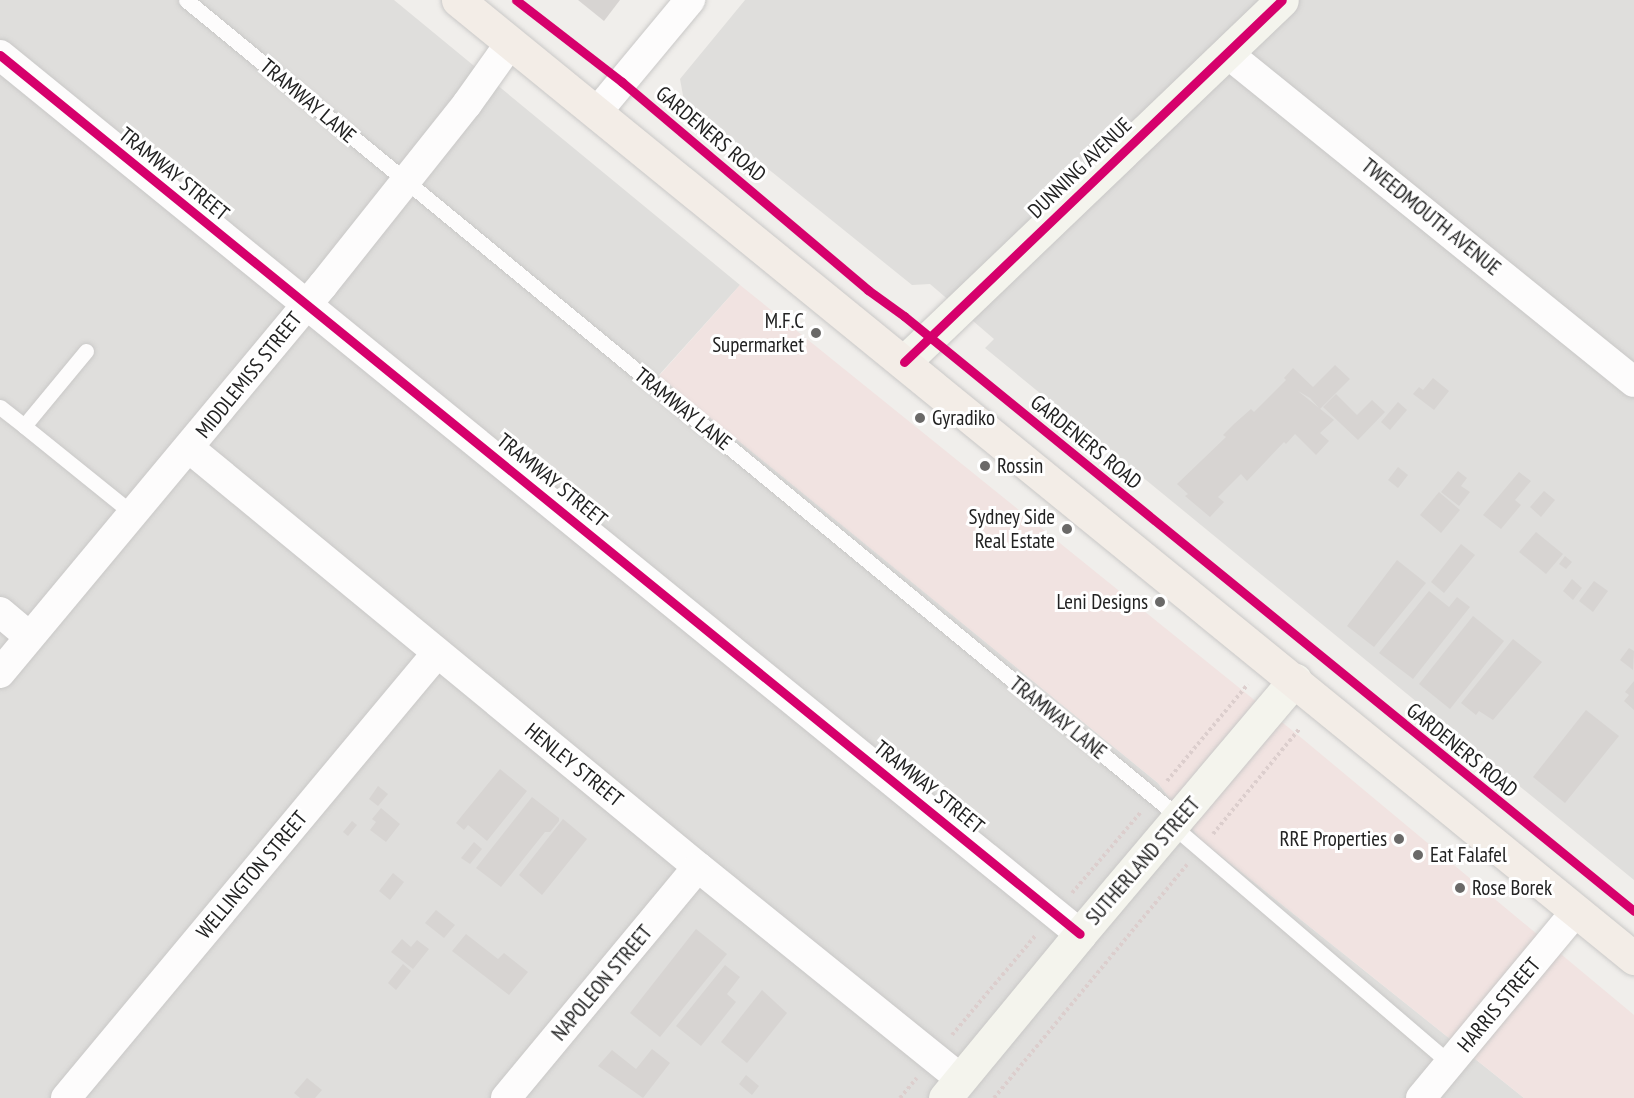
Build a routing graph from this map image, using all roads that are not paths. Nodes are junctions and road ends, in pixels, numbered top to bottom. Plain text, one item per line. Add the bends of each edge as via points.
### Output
1 (186, 0) edge
2 (458, 0) edge
3 (690, 0) edge
4 (1281, 0) edge
5 (511, 42) junction
6 (1227, 53) junction
7 (0, 55) edge
8 (597, 112) junction
9 (404, 180) junction
10 (306, 304) junction
11 (86, 351) dead end
12 (904, 362) junction
13 (1634, 382) edge
14 (0, 407) edge
15 (24, 426) junction
16 (189, 448) junction
17 (133, 514) junction
18 (0, 612) edge
19 (29, 636) junction
20 (437, 653) junction
21 (0, 673) edge
22 (1295, 680) junction
23 (1177, 822) junction
24 (698, 867) junction
25 (1576, 911) junction
26 (1080, 934) junction
27 (1634, 958) edge
28 (1450, 1063) junction
29 (953, 1089) edge
30 (66, 1098) edge
31 (506, 1098) edge
32 (1421, 1098) edge

1 - 9 lane, TRAMWAY LANE
2 - 5 main road
3 - 8 street
4 - 6 street, DUNNING AVENUE
5 - 8 main road
5 - 9 street, MIDDLEMISS STREET
6 - 12 street, DUNNING AVENUE
6 - 13 street, TWEEDMOUTH AVENUE
7 - 10 street, TRAMWAY STREET
8 - 12 main road
9 - 10 street, MIDDLEMISS STREET
9 - 23 lane, TRAMWAY LANE
10 - 16 street, MIDDLEMISS STREET
10 - 26 street, TRAMWAY STREET
11 - 15 lane
12 - 22 main road
14 - 15 lane
15 - 17 lane
16 - 17 street, MIDDLEMISS STREET
16 - 20 street, HENLEY STREET
17 - 19 street, MIDDLEMISS STREET
18 - 19 street
19 - 21 street, MIDDLEMISS STREET
20 - 24 street, HENLEY STREET
20 - 30 street, WELLINGTON STREET
22 - 23 street, SUTHERLAND STREET
22 - 25 main road
23 - 26 street, SUTHERLAND STREET
23 - 28 lane, TRAMWAY LANE via 1200,849
24 - 29 street, HENLEY STREET
24 - 31 street, NAPOLEON STREET
25 - 27 main road
25 - 28 street, HARRIS STREET
26 - 29 street, SUTHERLAND STREET
28 - 32 street, HARRIS STREET

